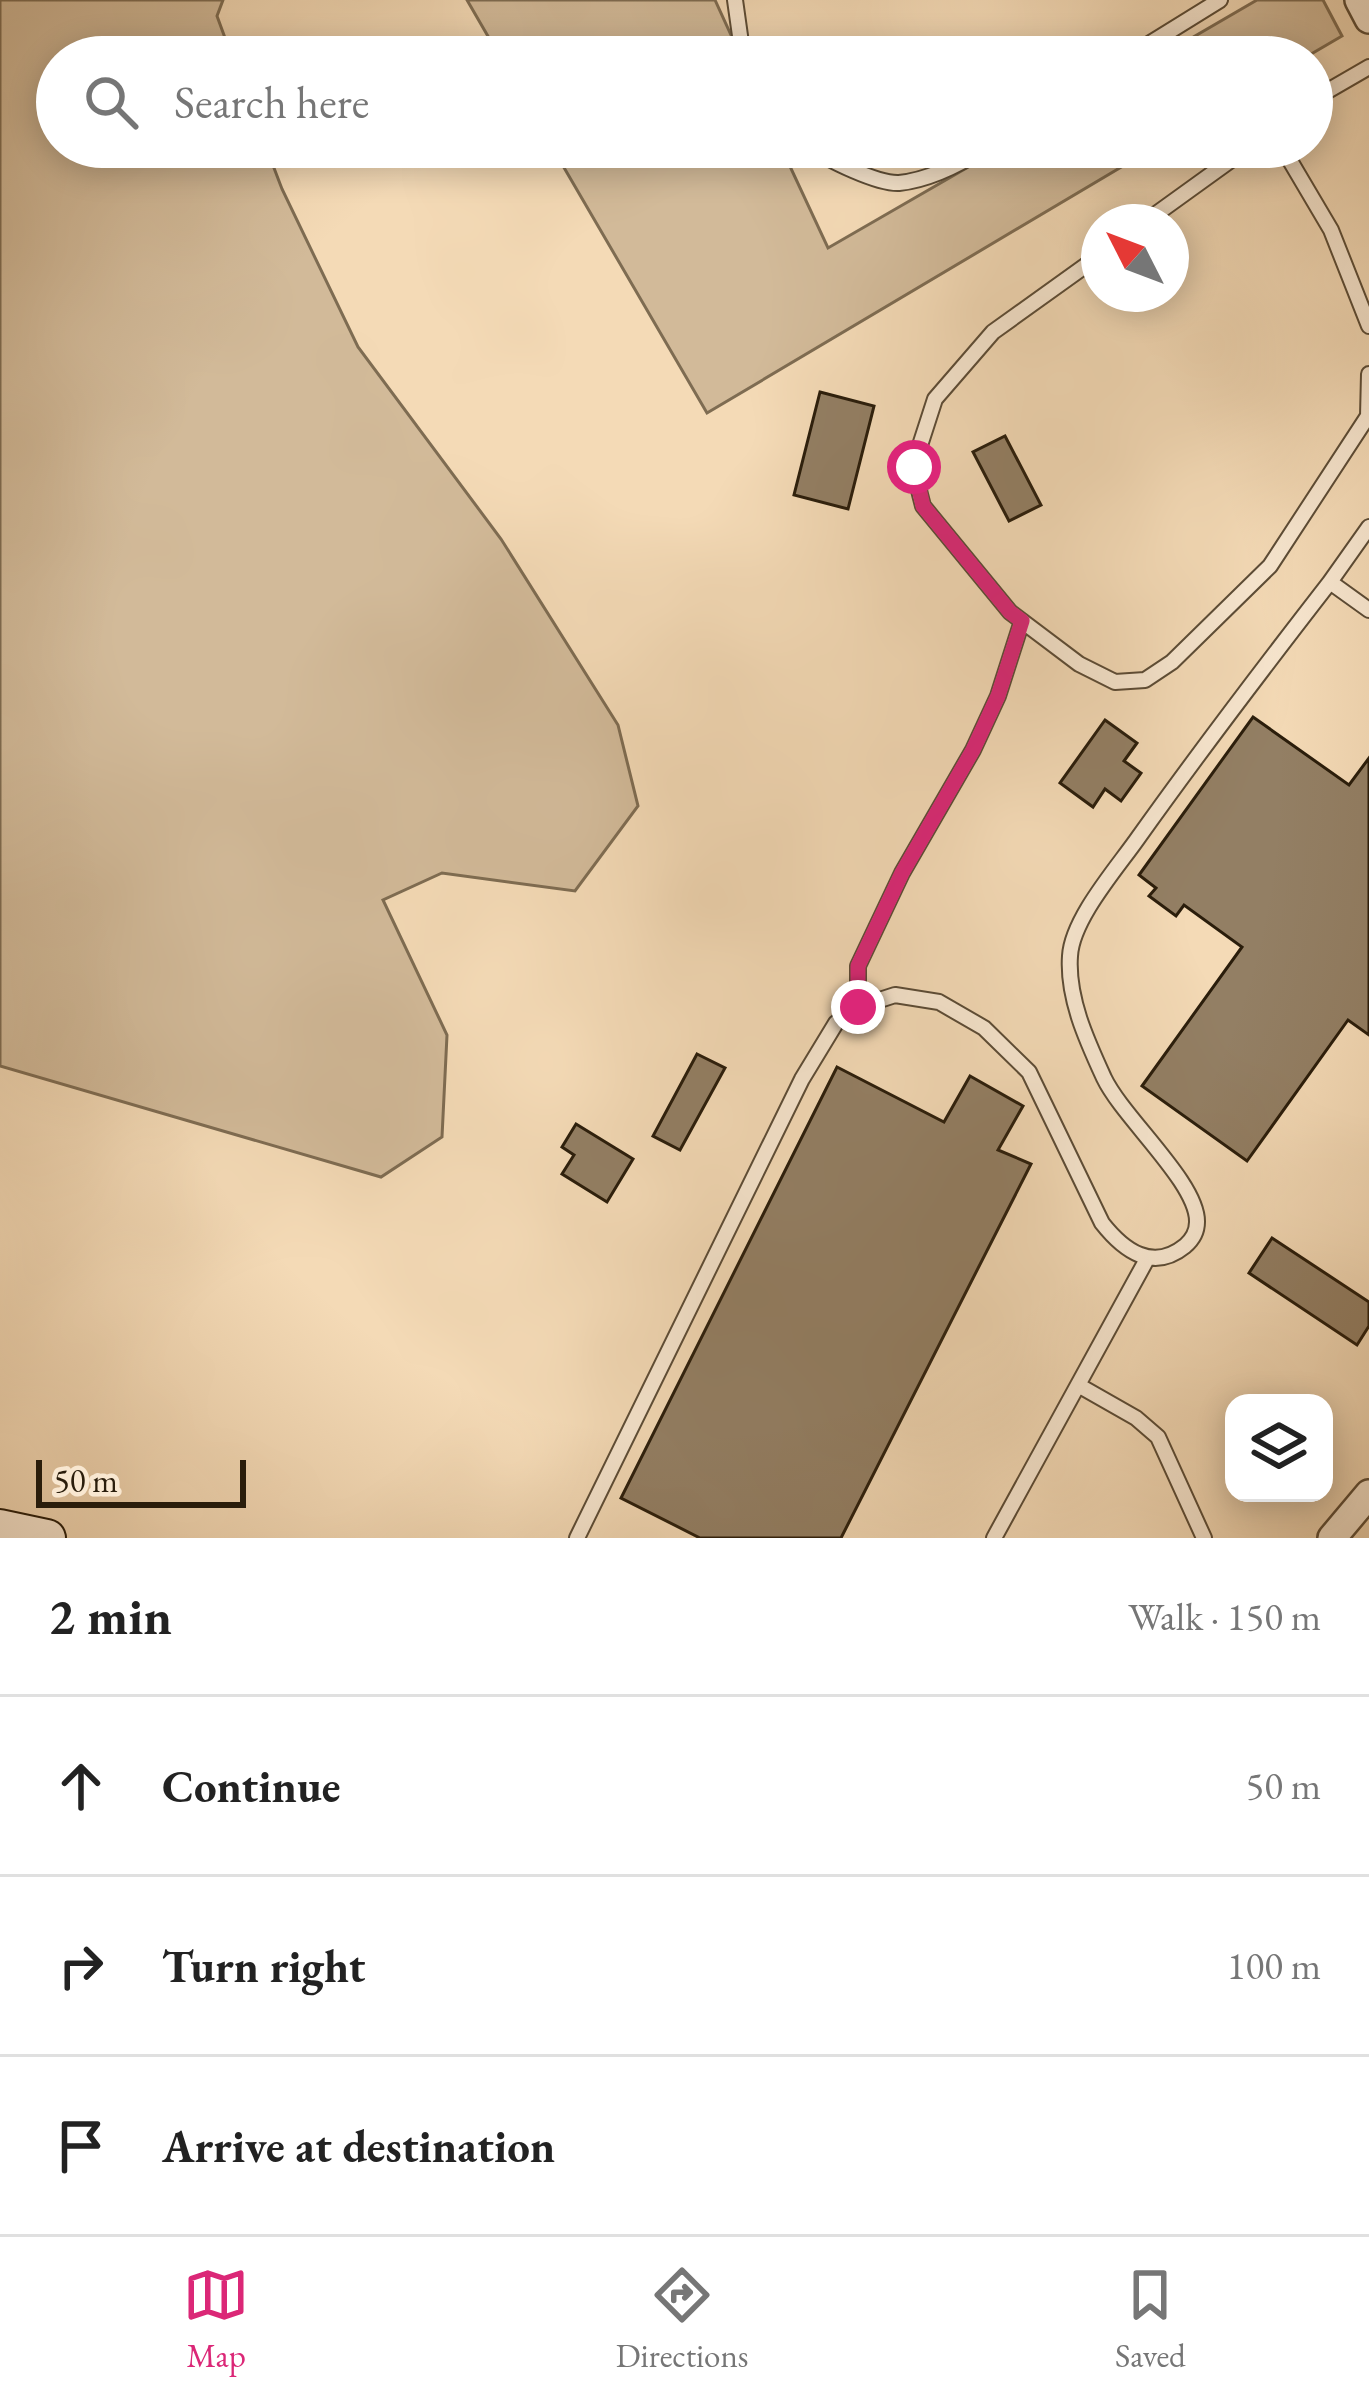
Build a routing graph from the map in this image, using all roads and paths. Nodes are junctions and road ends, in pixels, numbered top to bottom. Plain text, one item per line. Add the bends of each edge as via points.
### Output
1 (735, 0) edge
2 (1220, 0) edge
3 (740, 36) edge
4 (1162, 36) edge
5 (1369, 67) edge
6 (1333, 88) edge
7 (850, 168) edge
8 (948, 168) edge
9 (1220, 168) edge
10 (1294, 168) edge
11 (1170, 204) edge
12 (1081, 269) edge
13 (1369, 326) edge
14 (1369, 374) edge
15 (1369, 527) edge
16 (1330, 582) junction
17 (1369, 610) edge
18 (1022, 621) junction
19 (858, 1007) junction
20 (1148, 1259) junction
21 (1078, 1385) junction
22 (1369, 1494) edge
23 (0, 1528) edge
24 (47, 1538) edge
25 (577, 1538) edge
26 (994, 1538) edge
27 (1204, 1538) edge
28 (1332, 1538) edge

1 - 3 lane
2 - 4 lane
5 - 6 lane
7 - 8 lane via 896,183
9 - 11 lane
10 - 13 lane via 1331,230
12 - 18 lane via 993,332 935,399 914,467 923,506
14 - 18 lane via 1368,416 1309,510 1270,566 1172,662 1145,680 1115,682
15 - 16 lane
16 - 17 lane
16 - 20 lane via 1105,885 1070,952 1084,1034 1110,1090 1192,1198 1191,1241 1171,1256
18 - 19 lane via 973,750 858,966
19 - 20 lane via 895,995 939,1002 984,1028 1029,1072 1102,1223 1119,1244
19 - 25 lane via 836,1023 802,1078
20 - 21 lane
21 - 26 lane
21 - 27 lane via 1158,1437
22 - 28 street
23 - 24 street

